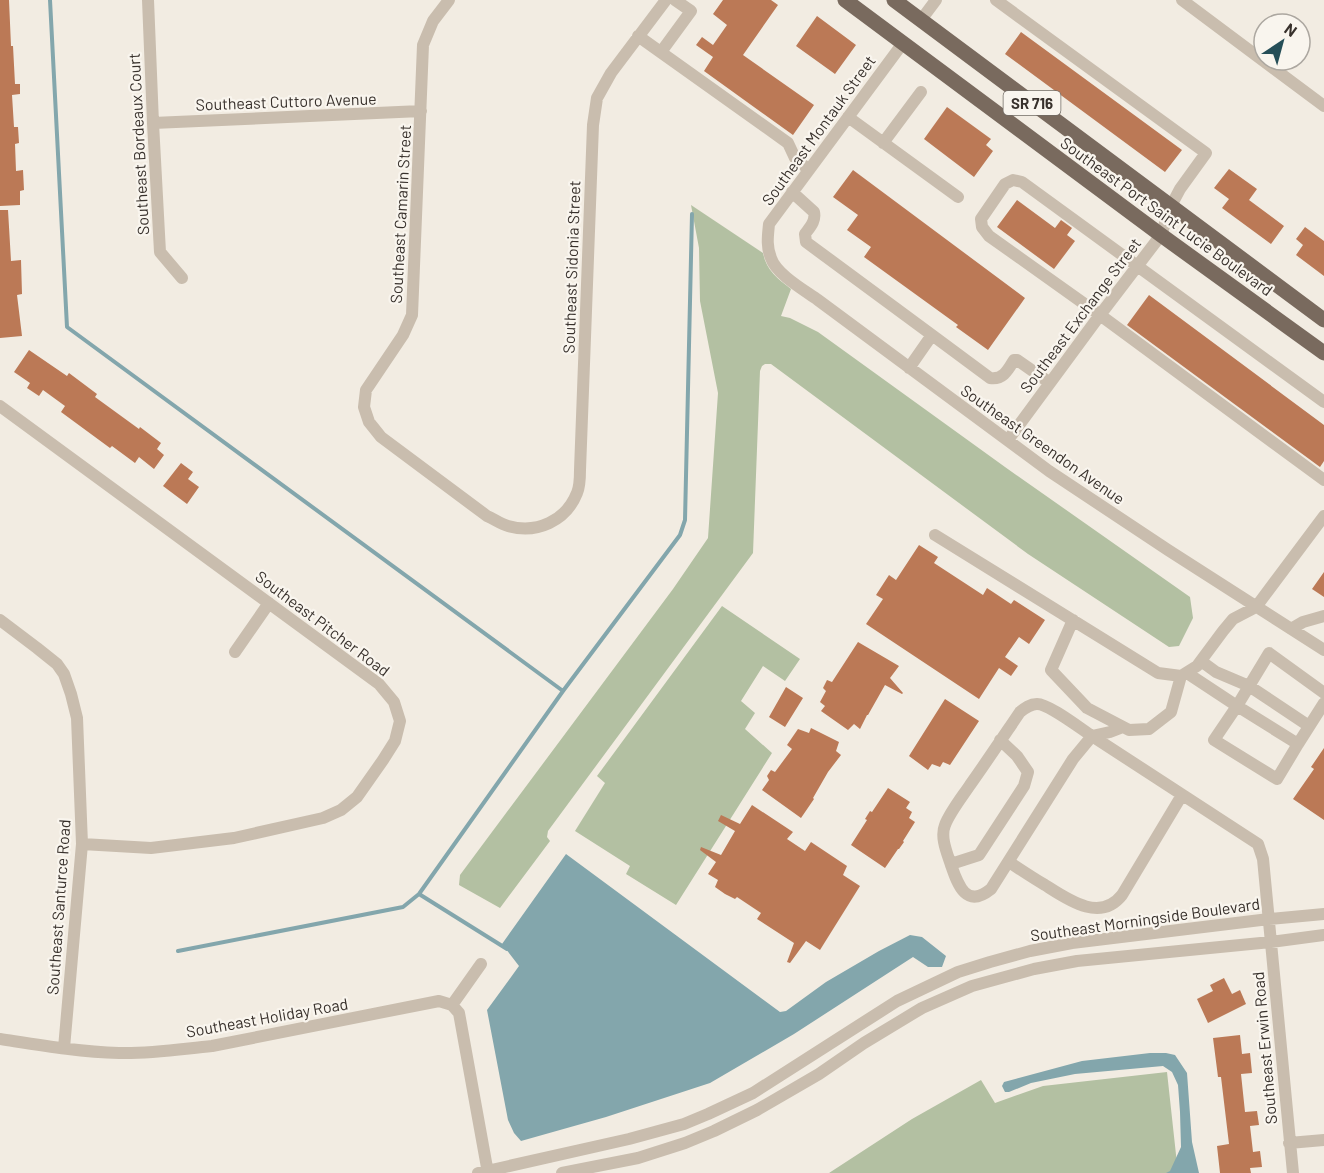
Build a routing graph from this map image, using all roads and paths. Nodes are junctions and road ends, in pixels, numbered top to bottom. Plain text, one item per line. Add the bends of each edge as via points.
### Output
1 (148, 0) edge
2 (449, 0) edge
3 (666, 0) edge
4 (675, 0) edge
5 (845, 0) edge
6 (894, 0) edge
7 (936, 0) edge
8 (996, 0) edge
9 (1182, 0) edge
10 (921, 20) junction
11 (639, 36) junction
12 (903, 43) junction
13 (661, 52) junction
14 (921, 92) dead end
15 (1324, 106) edge
16 (421, 111) junction
17 (848, 117) junction
18 (153, 123) junction
19 (883, 143) junction
20 (809, 170) junction
21 (792, 192) junction
22 (958, 198) dead end
23 (1171, 206) junction
24 (1161, 236) junction
25 (767, 240) joint
26 (1138, 266) junction
27 (182, 279) dead end
28 (1100, 315) junction
29 (1324, 320) edge
30 (932, 335) junction
31 (1324, 353) edge
32 (909, 368) junction
33 (1050, 383) junction
34 (1324, 402) edge
35 (0, 406) edge
36 (369, 422) joint
37 (1008, 440) junction
38 (1324, 480) edge
39 (1324, 516) edge
40 (935, 535) dead end
41 (269, 603) junction
42 (1256, 607) junction
43 (1324, 616) edge
44 (0, 620) edge
45 (1073, 620) junction
46 (1291, 629) junction
47 (1324, 650) edge
48 (235, 652) dead end
49 (1201, 661) junction
50 (1184, 674) junction
51 (1249, 686) junction
52 (1324, 693) edge
53 (1324, 703) edge
54 (1237, 706) junction
55 (1309, 726) junction
56 (1123, 727) junction
57 (1092, 736) junction
58 (1000, 740) junction
59 (1298, 744) junction
60 (1182, 795) junction
61 (82, 844) junction
62 (1009, 862) junction
63 (951, 864) junction
64 (1324, 914) edge
65 (1269, 919) junction
66 (1324, 936) edge
67 (1271, 942) junction
68 (1072, 943) junction
69 (1077, 962) junction
70 (481, 964) dead end
71 (452, 1005) junction
72 (880, 1010) junction
73 (892, 1026) junction
74 (0, 1039) edge
75 (64, 1048) junction
76 (708, 1114) junction
77 (714, 1131) junction
78 (1324, 1140) edge
79 (1289, 1143) junction
80 (485, 1172) edge
81 (562, 1173) edge
82 (1293, 1173) edge

1 - 18 street, Southeast Bordeaux Court
2 - 16 street, Southeast Camarin Street via 433,21 423,45
3 - 11 street, Southeast Sidonia Street
4 - 13 street via 691,11
5 - 12 main road, Southeast Port Saint Lucie Boulevard / SR 716
6 - 10 main road, Southeast Port Saint Lucie Boulevard / SR 716
7 - 10 street
8 - 23 street, Southeast Exchange Street via 1206,153
9 - 15 street
10 - 23 main road, Southeast Port Saint Lucie Boulevard / SR 716
11 - 13 street
11 - 36 street, Southeast Sidonia Street via 610,73 597,98 593,125 580,470 578,491 570,506 544,526 507,526 381,437
12 - 17 street, Southeast Montauk Street
12 - 24 main road, Southeast Port Saint Lucie Boulevard / SR 716
13 - 20 street via 788,143 795,158
14 - 19 street
16 - 18 street, Southeast Cuttoro Avenue
16 - 36 street, Southeast Camarin Street via 412,315 366,390 364,407
17 - 19 street
17 - 20 street, Southeast Montauk Street
18 - 27 street, Southeast Bordeaux Court via 160,252
19 - 22 street
20 - 21 street, Southeast Montauk Street
21 - 25 street, Southeast Montauk Street via 770,224
21 - 30 street via 814,212 805,234 806,242
23 - 24 street, Southeast Exchange Street
23 - 29 main road, Southeast Port Saint Lucie Boulevard / SR 716
24 - 26 street, Southeast Exchange Street
24 - 31 main road, Southeast Port Saint Lucie Boulevard / SR 716
25 - 32 street, Southeast Greendon Avenue via 771,260 781,272
26 - 28 street, Southeast Exchange Street
26 - 28 street via 1022,182 1013,180 1005,184 981,219 982,227 989,236
26 - 34 street
28 - 33 street, Southeast Exchange Street
28 - 38 street
30 - 32 street
30 - 33 street via 990,378 1001,377 1017,360
32 - 37 street, Southeast Greendon Avenue
33 - 37 street, Southeast Exchange Street
35 - 41 street, Southeast Pitcher Road
37 - 42 street, Southeast Greendon Avenue
39 - 42 street
40 - 45 street
41 - 48 street
41 - 61 street, Southeast Pitcher Road via 379,684 394,702 399,721 395,741 357,797 323,818 234,838 151,848
42 - 46 street, Southeast Greendon Avenue
42 - 49 street via 1233,619
43 - 46 street
44 - 61 street, Southeast Santurce Road via 57,664 67,684 77,718
45 - 50 street via 1158,673
45 - 56 street via 1051,670 1087,708
46 - 47 street, Southeast Greendon Avenue
49 - 50 street
49 - 51 street
50 - 54 street
50 - 56 street via 1170,712 1149,729
51 - 52 street via 1269,653
51 - 54 street
51 - 55 street
53 - 55 street
54 - 59 street
54 - 59 street via 1214,740 1277,779
55 - 59 street
56 - 57 street
57 - 58 street, Southeast Erwin Road via 1037,704 1020,712
57 - 60 street, Southeast Erwin Road
57 - 62 street via 1073,759
58 - 63 street via 944,826 944,847
58 - 63 street via 1028,772 1024,786 979,855
60 - 62 street via 1122,895 1111,904 1084,907 1071,902
60 - 65 street, Southeast Erwin Road via 1258,844
61 - 75 street, Southeast Santurce Road
62 - 63 street via 991,889 973,896 962,891
64 - 65 street, Southeast Morningside Boulevard
65 - 67 street, Southeast Erwin Road
65 - 68 street, Southeast Morningside Boulevard
66 - 67 street, Southeast Morningside Boulevard
67 - 69 street, Southeast Morningside Boulevard
67 - 79 street, Southeast Erwin Road
68 - 69 street
68 - 72 street, Southeast Morningside Boulevard via 957,972
69 - 73 street, Southeast Morningside Boulevard via 972,986
70 - 71 street
71 - 75 street, Southeast Holiday Road via 439,1001 212,1046 120,1053
71 - 80 street via 459,1013
72 - 73 street
72 - 76 street, Southeast Morningside Boulevard via 753,1093
73 - 77 street, Southeast Morningside Boulevard via 819,1074
74 - 75 street, Southeast Holiday Road
76 - 77 street
76 - 80 street, Southeast Morningside Boulevard via 629,1139
77 - 81 street, Southeast Morningside Boulevard via 638,1158
78 - 79 street
79 - 82 street, Southeast Erwin Road

